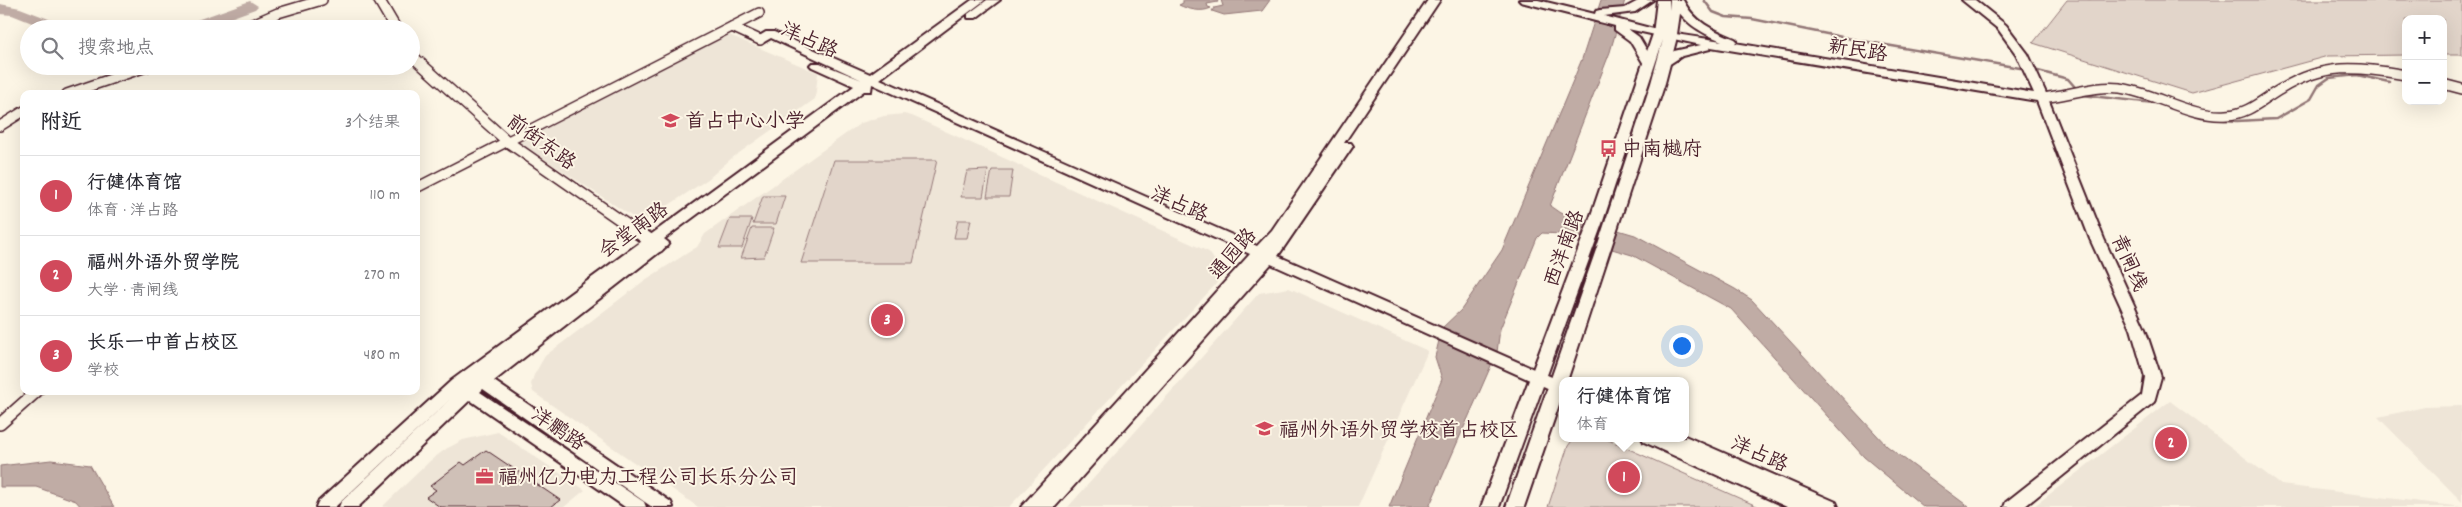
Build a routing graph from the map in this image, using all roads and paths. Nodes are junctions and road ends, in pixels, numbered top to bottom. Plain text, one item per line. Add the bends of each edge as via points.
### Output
1 (322, 0) edge
2 (379, 0) edge
3 (979, 0) edge
4 (994, 0) edge
5 (1434, 0) edge
6 (1444, 0) edge
7 (1525, 0) edge
8 (1548, 0) edge
9 (1647, 0) edge
10 (1663, 0) edge
11 (1677, 0) edge
12 (1968, 0) edge
13 (758, 13) dead end
14 (1599, 16) junction
15 (262, 20) edge
16 (391, 20) edge
17 (732, 27) junction
18 (1664, 33) junction
19 (760, 40) joint
20 (1728, 44) junction
21 (420, 64) edge
22 (1655, 65) junction
23 (2402, 74) edge
24 (123, 75) edge
25 (870, 84) junction
26 (2447, 85) edge
27 (79, 90) edge
28 (2462, 90) edge
29 (2040, 95) junction
30 (20, 114) edge
31 (0, 126) edge
32 (508, 142) junction
33 (420, 186) edge
34 (654, 244) junction
35 (1262, 258) junction
36 (477, 377) junction
37 (1564, 377) edge
38 (1536, 381) junction
39 (463, 388) junction
40 (1559, 392) edge
41 (33, 395) edge
42 (0, 424) edge
43 (1659, 442) edge
44 (1683, 442) edge
45 (324, 507) edge
46 (347, 507) edge
47 (638, 507) edge
48 (665, 507) edge
49 (1029, 507) edge
50 (1045, 507) edge
51 (1490, 507) edge
52 (1515, 507) edge
53 (1804, 507) edge
54 (1830, 507) edge
55 (2012, 507) edge

1 - 15 street
2 - 16 street
3 - 25 main road, 会堂南路
4 - 25 main road, 会堂南路
5 - 35 main road, 通园路
6 - 35 main road, 通园路 via 1286,237
7 - 14 main road
8 - 14 main road
9 - 14 main road via 1628,11
10 - 18 main road, 西洋南路
11 - 18 main road, 西洋南路
11 - 20 main road via 1688,19
12 - 29 main road, 青闸线 via 2002,27 2022,54
13 - 17 street
14 - 18 main road, 新民路
14 - 22 main road via 1630,35
17 - 19 street
17 - 32 street
18 - 20 main road, 新民路
18 - 22 main road, 西洋南路
19 - 25 main road, 洋占路
20 - 22 main road via 1684,50
20 - 29 main road, 新民路
21 - 32 street, 前街东路
22 - 37 main road, 西洋南路 via 1612,226
22 - 38 main road, 西洋南路
23 - 29 street via 2355,67 2330,67 2306,73 2236,115 2217,115 2120,88 2095,87 2061,97
24 - 27 street
25 - 34 main road, 会堂南路
25 - 35 main road, 洋占路
26 - 28 street
29 - 55 main road, 青闸线 via 2097,239 2138,329 2153,377 2150,398
30 - 31 street
32 - 33 street
32 - 34 street, 前街东路
34 - 36 main road, 会堂南路
35 - 38 main road, 洋占路
35 - 49 main road, 通园路
35 - 50 main road, 通园路
36 - 39 main road, 会堂南路
36 - 48 main road
38 - 40 main road, 洋占路
38 - 51 main road, 西洋南路
39 - 45 main road, 会堂南路
39 - 46 main road, 会堂南路
39 - 47 main road, 洋鹏路
40 - 52 main road, 西洋南路
41 - 42 street
43 - 53 main road, 洋占路
44 - 54 main road, 洋占路

